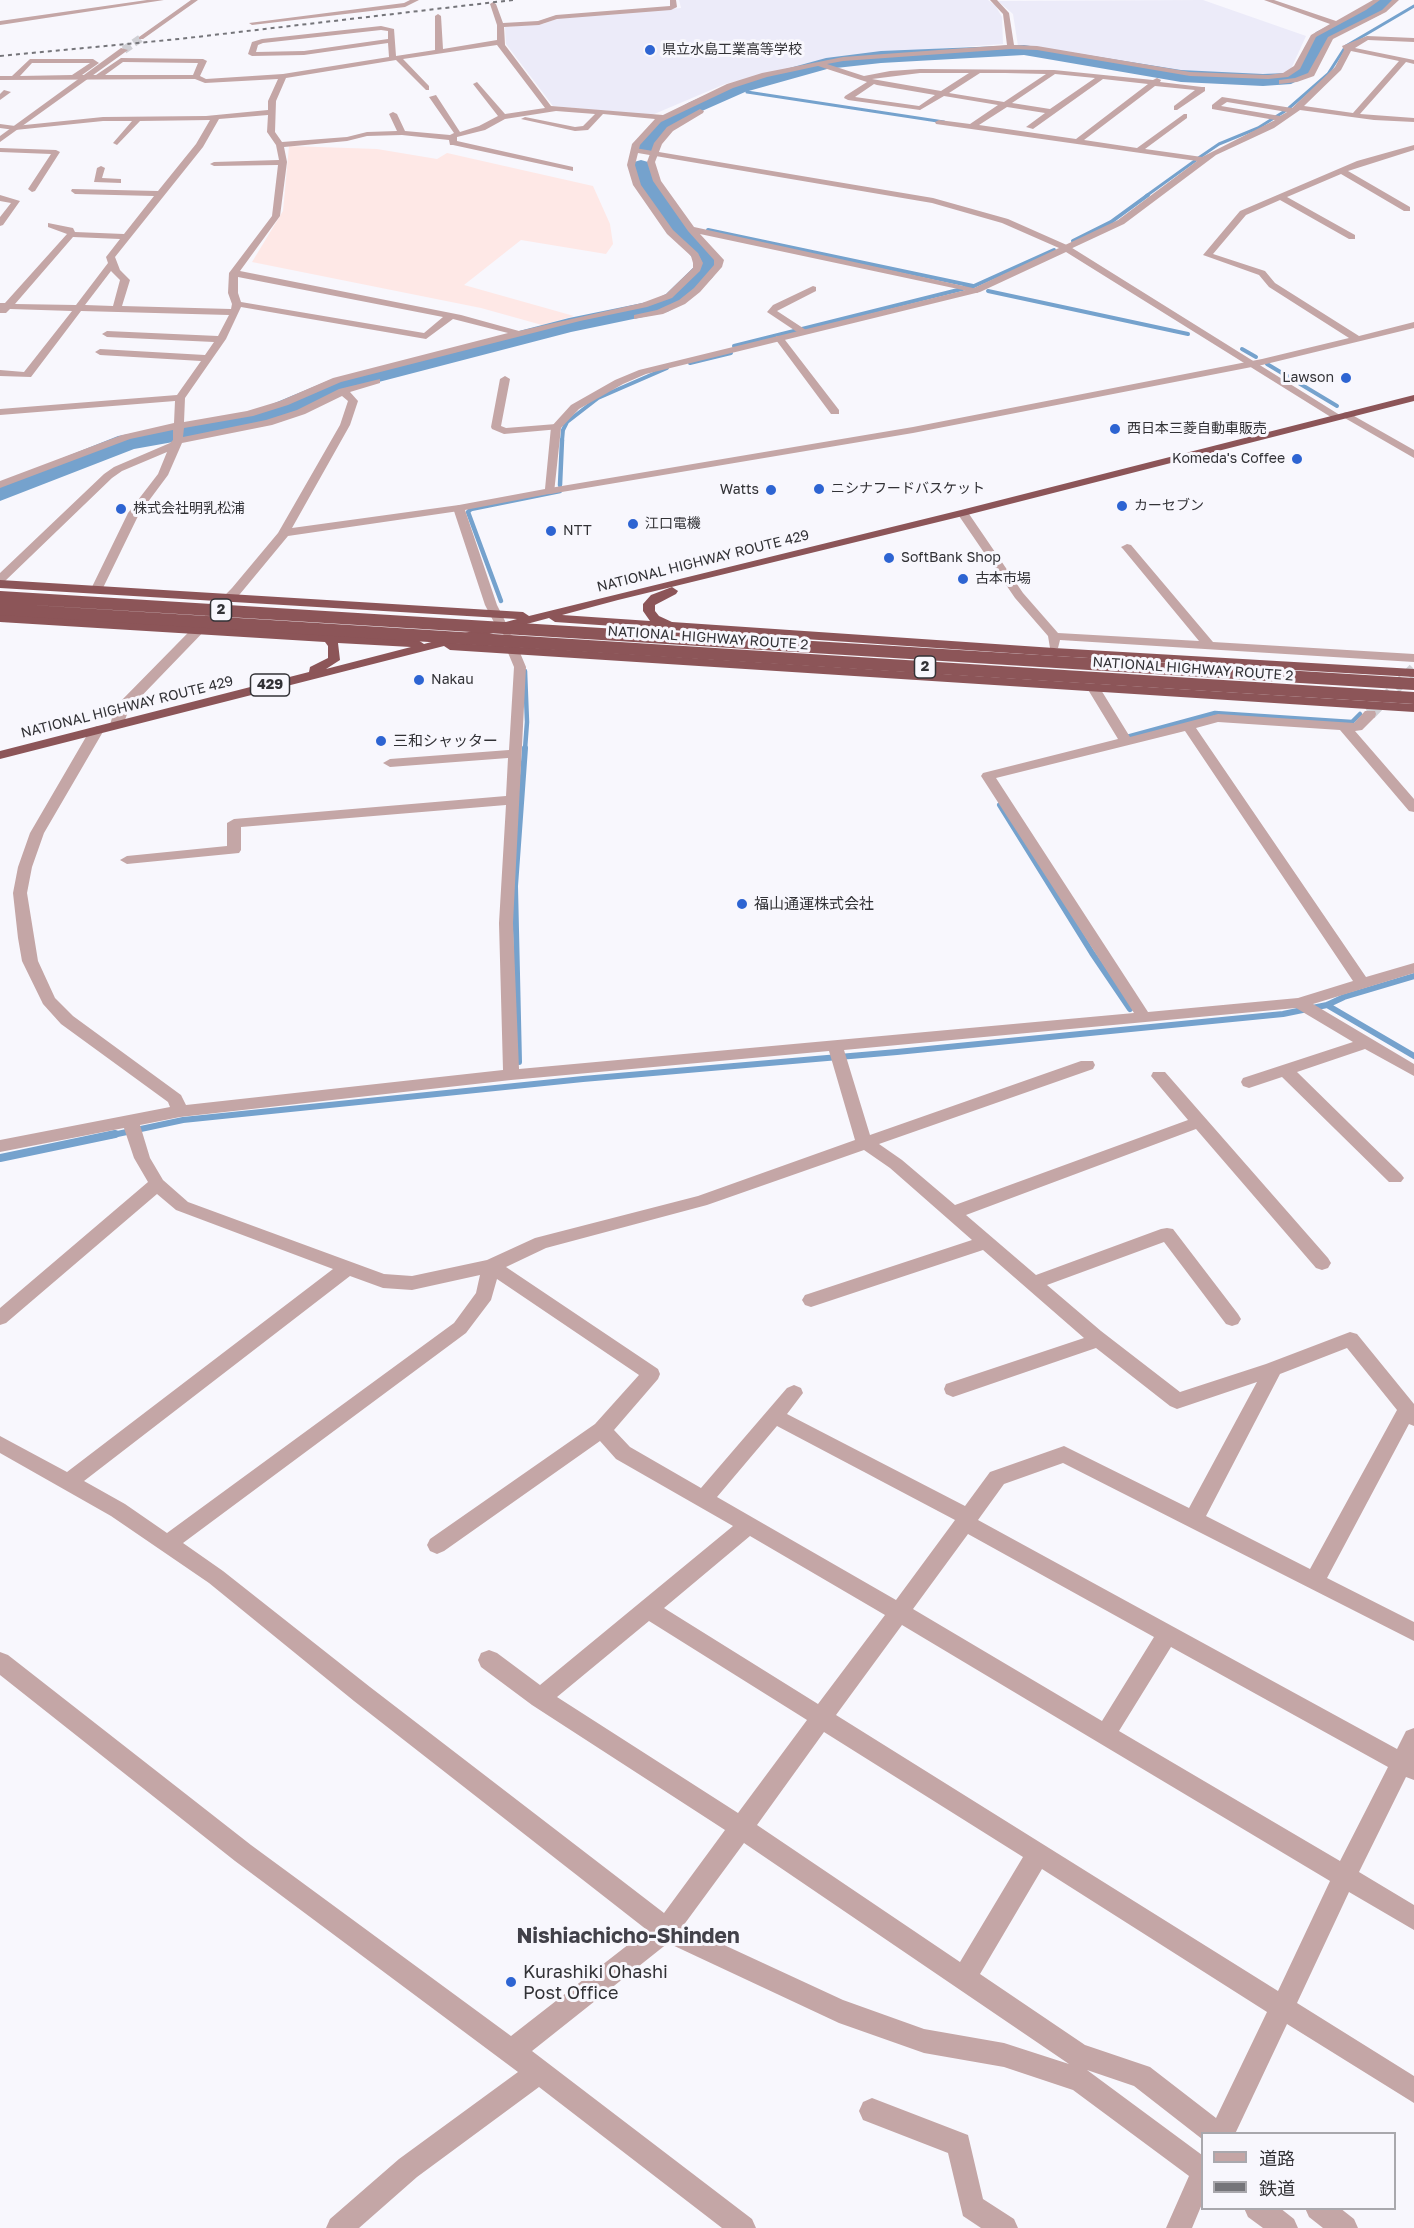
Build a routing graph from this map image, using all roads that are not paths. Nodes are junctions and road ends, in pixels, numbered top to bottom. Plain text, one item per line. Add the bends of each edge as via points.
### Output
1 (160, 0) edge
2 (195, 0) edge
3 (360, 0) edge
4 (416, 0) edge
5 (674, 0) edge
6 (994, 0) edge
7 (1282, 0) edge
8 (1377, 0) edge
9 (1396, 0) edge
10 (1270, 1) edge
11 (493, 4) dead end
12 (384, 8) junction
13 (309, 9) dead end
14 (438, 16) dead end
15 (301, 17) junction
16 (0, 23) edge
17 (252, 23) dead end
18 (1334, 23) junction
19 (500, 25) junction
20 (141, 38) tunnel mouth
21 (1414, 40) edge
22 (390, 41) junction
23 (500, 42) junction
24 (1311, 43) junction
25 (1323, 45) junction
26 (1011, 47) junction
27 (1346, 48) junction
28 (124, 50) tunnel mouth
29 (439, 51) junction
30 (167, 52) dead end
31 (395, 59) junction
32 (1061, 60) junction
33 (1404, 60) junction
34 (203, 61) junction
35 (1414, 62) edge
36 (821, 65) junction
37 (1119, 67) junction
38 (979, 71) junction
39 (1163, 74) junction
40 (196, 76) junction
41 (283, 76) junction
42 (1099, 76) junction
43 (98, 77) junction
44 (0, 78) edge
45 (14, 78) junction
46 (73, 78) junction
47 (85, 78) junction
48 (862, 79) junction
49 (872, 82) junction
50 (1153, 83) junction
51 (477, 84) dead end
52 (426, 88) dead end
53 (942, 93) junction
54 (433, 98) dead end
55 (1005, 104) junction
56 (1177, 108) dead end
57 (554, 109) junction
58 (1296, 109) junction
59 (273, 112) junction
60 (600, 112) junction
61 (1052, 112) junction
62 (393, 114) dead end
63 (1355, 115) junction
64 (1184, 116) dead end
65 (216, 117) junction
66 (508, 117) junction
67 (665, 117) junction
68 (1277, 118) junction
69 (138, 119) junction
70 (1414, 120) edge
71 (939, 122) dead end
72 (0, 126) edge
73 (972, 127) junction
74 (1030, 127) dead end
75 (15, 128) junction
76 (402, 133) junction
77 (456, 136) junction
78 (0, 140) edge
79 (117, 142) dead end
80 (1077, 142) junction
81 (280, 145) junction
82 (1414, 147) edge
83 (0, 150) edge
84 (635, 150) junction
85 (1138, 151) junction
86 (652, 153) junction
87 (1204, 160) junction
88 (283, 162) junction
89 (214, 164) dead end
90 (101, 168) dead end
91 (570, 169) dead end
92 (1341, 171) junction
93 (128, 182) dead end
94 (159, 183) dead end
95 (170, 183) junction
96 (33, 189) dead end
97 (75, 191) dead end
98 (161, 195) junction
99 (0, 198) edge
100 (1282, 198) junction
101 (1407, 209) dead end
102 (0, 223) edge
103 (51, 225) dead end
104 (691, 229) junction
105 (70, 234) junction
106 (126, 237) junction
107 (1352, 237) dead end
108 (1066, 248) junction
109 (113, 263) junction
110 (234, 273) junction
111 (972, 288) junction
112 (813, 289) dead end
113 (3, 306) edge
114 (77, 307) junction
115 (117, 308) junction
116 (236, 308) junction
117 (0, 314) edge
118 (451, 316) junction
119 (628, 319) dead end
120 (1414, 326) edge
121 (800, 330) junction
122 (520, 333) junction
123 (107, 334) dead end
124 (779, 338) junction
125 (221, 339) junction
126 (1359, 340) junction
127 (100, 352) dead end
128 (207, 358) junction
129 (1251, 364) junction
130 (0, 373) edge
131 (505, 379) dead end
132 (381, 380) dead end
133 (344, 385) junction
134 (180, 398) junction
135 (1414, 399) edge
136 (0, 412) edge
137 (835, 412) dead end
138 (1342, 416) junction
139 (556, 427) junction
140 (178, 436) junction
141 (1414, 455) edge
142 (0, 485) edge
143 (550, 491) junction
144 (459, 508) junction
145 (963, 513) junction
146 (283, 533) junction
147 (1127, 547) dead end
148 (700, 578) junction
149 (0, 579) edge
150 (0, 584) edge
151 (97, 589) junction
152 (0, 597) edge
153 (230, 597) junction
154 (0, 609) edge
155 (467, 613) junction
156 (496, 615) junction
157 (540, 617) junction
158 (0, 618) edge
159 (524, 621) junction
160 (671, 625) junction
161 (502, 627) junction
162 (197, 630) junction
163 (772, 632) junction
164 (479, 633) junction
165 (1054, 636) junction
166 (329, 638) junction
167 (1208, 644) junction
168 (434, 645) junction
169 (514, 650) junction
170 (1054, 652) junction
171 (560, 653) junction
172 (1414, 658) edge
173 (768, 667) junction
174 (1414, 673) edge
175 (297, 678) junction
176 (1414, 684) edge
177 (1093, 688) junction
178 (1414, 698) edge
179 (1414, 708) edge
180 (1370, 714) tunnel mouth
181 (117, 725) junction
182 (1188, 726) junction
183 (1345, 727) junction
184 (97, 730) junction
185 (1124, 739) junction
186 (515, 754) junction
187 (0, 755) edge
188 (390, 764) dead end
189 (512, 800) junction
190 (1414, 808) edge
191 (127, 860) dead end
192 (1414, 968) edge
193 (1362, 983) junction
194 (1299, 1004) junction
195 (1144, 1017) junction
196 (1366, 1043) junction
197 (837, 1053) junction
198 (1087, 1065) dead end
199 (1285, 1070) junction
200 (1414, 1071) edge
201 (511, 1075) junction
202 (1159, 1076) dead end
203 (1249, 1082) dead end
204 (180, 1111) junction
205 (1199, 1122) junction
206 (132, 1127) junction
207 (864, 1142) junction
208 (0, 1146) edge
209 (1395, 1178) dead end
210 (157, 1184) junction
211 (952, 1213) junction
212 (986, 1242) junction
213 (1322, 1263) dead end
214 (491, 1266) junction
215 (347, 1268) junction
216 (1033, 1283) junction
217 (811, 1300) dead end
218 (0, 1318) edge
219 (1232, 1319) dead end
220 (1100, 1340) junction
221 (1273, 1370) junction
222 (953, 1389) dead end
223 (794, 1393) dead end
224 (1410, 1414) edge
225 (774, 1416) junction
226 (602, 1430) junction
227 (0, 1444) edge
228 (69, 1482) junction
229 (703, 1499) junction
230 (966, 1519) junction
231 (1194, 1519) junction
232 (749, 1525) junction
233 (167, 1544) junction
234 (437, 1545) dead end
235 (1315, 1580) junction
236 (648, 1609) junction
237 (899, 1612) junction
238 (1414, 1632) edge
239 (1167, 1634) junction
240 (489, 1660) dead end
241 (0, 1662) edge
242 (540, 1698) junction
243 (822, 1717) junction
244 (1105, 1735) junction
245 (1414, 1738) edge
246 (1408, 1767) edge
247 (740, 1827) junction
248 (1038, 1854) junction
249 (1344, 1878) junction
250 (1414, 1918) edge
251 (666, 1930) junction
252 (964, 1978) junction
253 (1281, 2008) junction
254 (511, 2052) junction
255 (539, 2072) junction
256 (1414, 2090) edge
257 (872, 2111) dead end
258 (1215, 2132) edge
259 (1222, 2132) edge
260 (1201, 2169) edge
261 (1201, 2179) edge
262 (1260, 2210) edge
263 (1321, 2210) edge
264 (339, 2228) edge
265 (742, 2228) edge
266 (1005, 2228) edge
267 (1179, 2228) edge
268 (1285, 2228) edge
269 (1345, 2228) edge

1 - 16 street
2 - 20 street
3 - 12 street
4 - 12 street
5 - 19 street via 675,6 671,8 619,9 539,23
6 - 26 street via 1006,13
7 - 10 street
8 - 18 street
9 - 25 street via 1384,11 1338,32
10 - 18 street
11 - 19 street
12 - 15 street
13 - 15 street
14 - 29 street
15 - 17 street
18 - 24 street via 1313,36
19 - 23 street
21 - 27 street via 1367,38
22 - 22 street via 304,53 252,54 255,44 262,42 381,28 391,29
22 - 31 street
23 - 29 street
23 - 57 street via 549,108
24 - 25 street
24 - 39 street via 1294,71 1285,75
25 - 27 street
25 - 39 street via 1314,71 1297,80 1267,83
26 - 32 street via 1037,48
26 - 36 street via 871,55
27 - 33 street
27 - 58 street via 1338,68
28 - 47 street
29 - 31 street
30 - 34 street via 209,52
31 - 41 street
31 - 52 street
32 - 36 street via 999,52
32 - 37 street
32 - 38 street
32 - 42 street
32 - 55 street
33 - 35 street
33 - 63 street
34 - 40 street
34 - 43 street via 122,60
36 - 48 street
36 - 67 street via 730,86
36 - 86 street via 721,100 670,129
37 - 39 street
37 - 42 street
38 - 48 street via 912,71
38 - 53 street
39 - 50 street
40 - 41 street via 205,81
40 - 43 street
41 - 59 street via 272,101
42 - 50 street
42 - 61 street
43 - 47 street
44 - 45 street
45 - 46 street
45 - 46 street via 30,61 95,63
46 - 47 street
47 - 75 street
48 - 49 street
49 - 53 street
49 - 53 street via 848,98 920,108
50 - 56 street via 1202,89
50 - 80 street
51 - 66 street
53 - 55 street
54 - 77 street
55 - 61 street
55 - 73 street
57 - 60 street
57 - 66 street
58 - 63 street
58 - 68 street
58 - 68 street via 1225,99 1215,107
59 - 65 street
59 - 81 street via 271,132
60 - 66 street via 585,128 575,129
60 - 67 street
61 - 74 street
62 - 76 street
63 - 70 street
64 - 85 street
65 - 69 street
65 - 95 street
66 - 77 street
67 - 84 street via 644,133
68 - 87 street
69 - 75 street via 103,118
69 - 79 street
71 - 73 street
72 - 75 street
73 - 80 street
75 - 78 street
76 - 77 street
76 - 81 street
77 - 91 street via 453,143
80 - 85 street
81 - 88 street
82 - 92 street
83 - 96 street via 56,152
84 - 86 street
84 - 122 street via 632,165 638,185 670,232 695,255 697,269 660,300
85 - 87 street
86 - 104 street via 657,181
86 - 108 street via 933,201 1005,221
87 - 108 street via 1121,222
88 - 89 street
88 - 110 street via 276,216
90 - 93 street via 97,180
92 - 100 street
92 - 101 street
94 - 95 street
95 - 98 street
97 - 98 street
98 - 106 street
99 - 102 street via 16,201
100 - 107 street
100 - 126 street via 1243,213 1207,255 1262,273 1272,285
103 - 105 street via 70,230
104 - 111 street
104 - 119 street via 719,260 717,270 682,302
105 - 106 street
105 - 113 street
106 - 109 street via 110,257
108 - 111 street
108 - 129 street
109 - 114 street
109 - 115 street via 125,280
110 - 116 street
110 - 118 street
111 - 121 street
112 - 121 street via 772,312
113 - 114 street
113 - 117 street
114 - 115 street
114 - 130 street via 27,375
115 - 116 street
116 - 118 street via 426,336
116 - 125 street
118 - 122 street
120 - 126 street
121 - 124 street
122 - 133 street
123 - 125 street
124 - 137 street
124 - 139 street via 643,372 575,407
125 - 128 street
126 - 129 street
127 - 128 street
128 - 134 street
129 - 138 street
129 - 143 street via 913,430
131 - 139 street via 496,427 504,431
132 - 133 street
133 - 140 street via 301,411 268,423
133 - 146 street via 353,401 345,425
134 - 136 street
134 - 140 street
135 - 138 highway, NATIONAL HIGHWAY ROUTE 429 / 429
138 - 141 street
138 - 145 highway, NATIONAL HIGHWAY ROUTE 429 / 429
139 - 143 street
140 - 142 street via 126,437
140 - 149 street via 108,476
140 - 151 street via 163,475 134,513
143 - 144 street
144 - 146 street
144 - 156 street
145 - 148 highway, NATIONAL HIGHWAY ROUTE 429 / 429
145 - 165 street via 1019,595
146 - 153 street
147 - 167 street
148 - 157 highway, NATIONAL HIGHWAY ROUTE 429 / 429
148 - 160 highway via 649,604 655,619
150 - 151 highway
151 - 153 highway
152 - 176 highway, NATIONAL HIGHWAY ROUTE 2 / 2, bridge
153 - 155 highway
153 - 162 street
154 - 178 highway, NATIONAL HIGHWAY ROUTE 2 / 2, bridge
155 - 156 highway
155 - 164 highway via 487,621 486,629
156 - 157 highway
156 - 161 street
157 - 159 highway, NATIONAL HIGHWAY ROUTE 429 / 429
157 - 160 highway
158 - 162 highway
159 - 161 highway, NATIONAL HIGHWAY ROUTE 429 / 429
159 - 171 highway via 518,637 523,644
160 - 163 highway
161 - 164 highway, NATIONAL HIGHWAY ROUTE 429 / 429
161 - 169 street
162 - 166 highway
162 - 181 street via 123,707
163 - 170 highway
163 - 173 street
164 - 168 highway, NATIONAL HIGHWAY ROUTE 429 / 429
165 - 167 street
165 - 170 street
166 - 168 highway
166 - 175 highway via 334,646 334,660
167 - 172 street
168 - 169 highway
168 - 175 highway, NATIONAL HIGHWAY ROUTE 429 / 429
169 - 171 highway
169 - 186 street via 520,667
170 - 174 highway
171 - 173 highway
173 - 177 highway
175 - 181 highway, NATIONAL HIGHWAY ROUTE 429 / 429
177 - 179 highway
177 - 185 street
180 - 183 street via 1358,727
181 - 184 highway, NATIONAL HIGHWAY ROUTE 429 / 429
182 - 183 street via 1218,718
182 - 185 street
182 - 193 street
183 - 190 street
184 - 187 highway, NATIONAL HIGHWAY ROUTE 429 / 429
184 - 204 street via 37,833 25,867 20,893 25,939 48,1000 67,1020 175,1099
185 - 195 street via 988,776
186 - 188 street
186 - 189 street
189 - 191 street via 234,823 234,850
189 - 201 street via 506,923
192 - 193 street
193 - 194 street
194 - 195 street
194 - 196 street
195 - 197 street
196 - 199 street
196 - 200 street
197 - 201 street
197 - 207 street
198 - 207 street
199 - 203 street
199 - 209 street
201 - 204 street
202 - 205 street
204 - 206 street
205 - 211 street
205 - 213 street
206 - 208 street
206 - 210 street via 142,1158
207 - 211 street
207 - 214 street via 701,1201 541,1243
210 - 215 street via 182,1206
210 - 218 street
211 - 212 street
212 - 216 street
212 - 217 street
214 - 215 street via 412,1283 382,1281
214 - 226 street via 651,1374
214 - 233 street via 484,1295 460,1328
215 - 228 street
216 - 219 street via 1167,1234
216 - 220 street
220 - 221 street via 1177,1401
220 - 222 street
221 - 224 street via 1350,1339
221 - 231 street
223 - 225 street
224 - 235 street
225 - 229 street
225 - 230 street
226 - 229 street via 623,1453
226 - 234 street
227 - 228 street
228 - 233 street
229 - 232 street
230 - 231 street via 997,1478 1064,1454
230 - 237 street
230 - 239 street
231 - 235 street
232 - 236 street
232 - 237 street
233 - 251 street via 216,1577
235 - 238 street
236 - 242 street
236 - 243 street
237 - 243 street
237 - 244 street
239 - 244 street
239 - 246 street
240 - 242 street
241 - 254 street via 243,1853
242 - 247 street
243 - 247 street
243 - 248 street
244 - 249 street
245 - 246 street
246 - 249 street
247 - 251 street
247 - 252 street
248 - 252 street
248 - 253 street
249 - 250 street
249 - 253 street
251 - 254 street
251 - 260 street via 839,2011 924,2042 1004,2055 1080,2080
252 - 258 street via 1078,2055 1141,2076
253 - 256 street
253 - 259 street
254 - 255 street
255 - 264 street via 408,2168
255 - 265 street
257 - 266 street via 959,2144 972,2207
261 - 267 street
262 - 268 street
263 - 269 street

